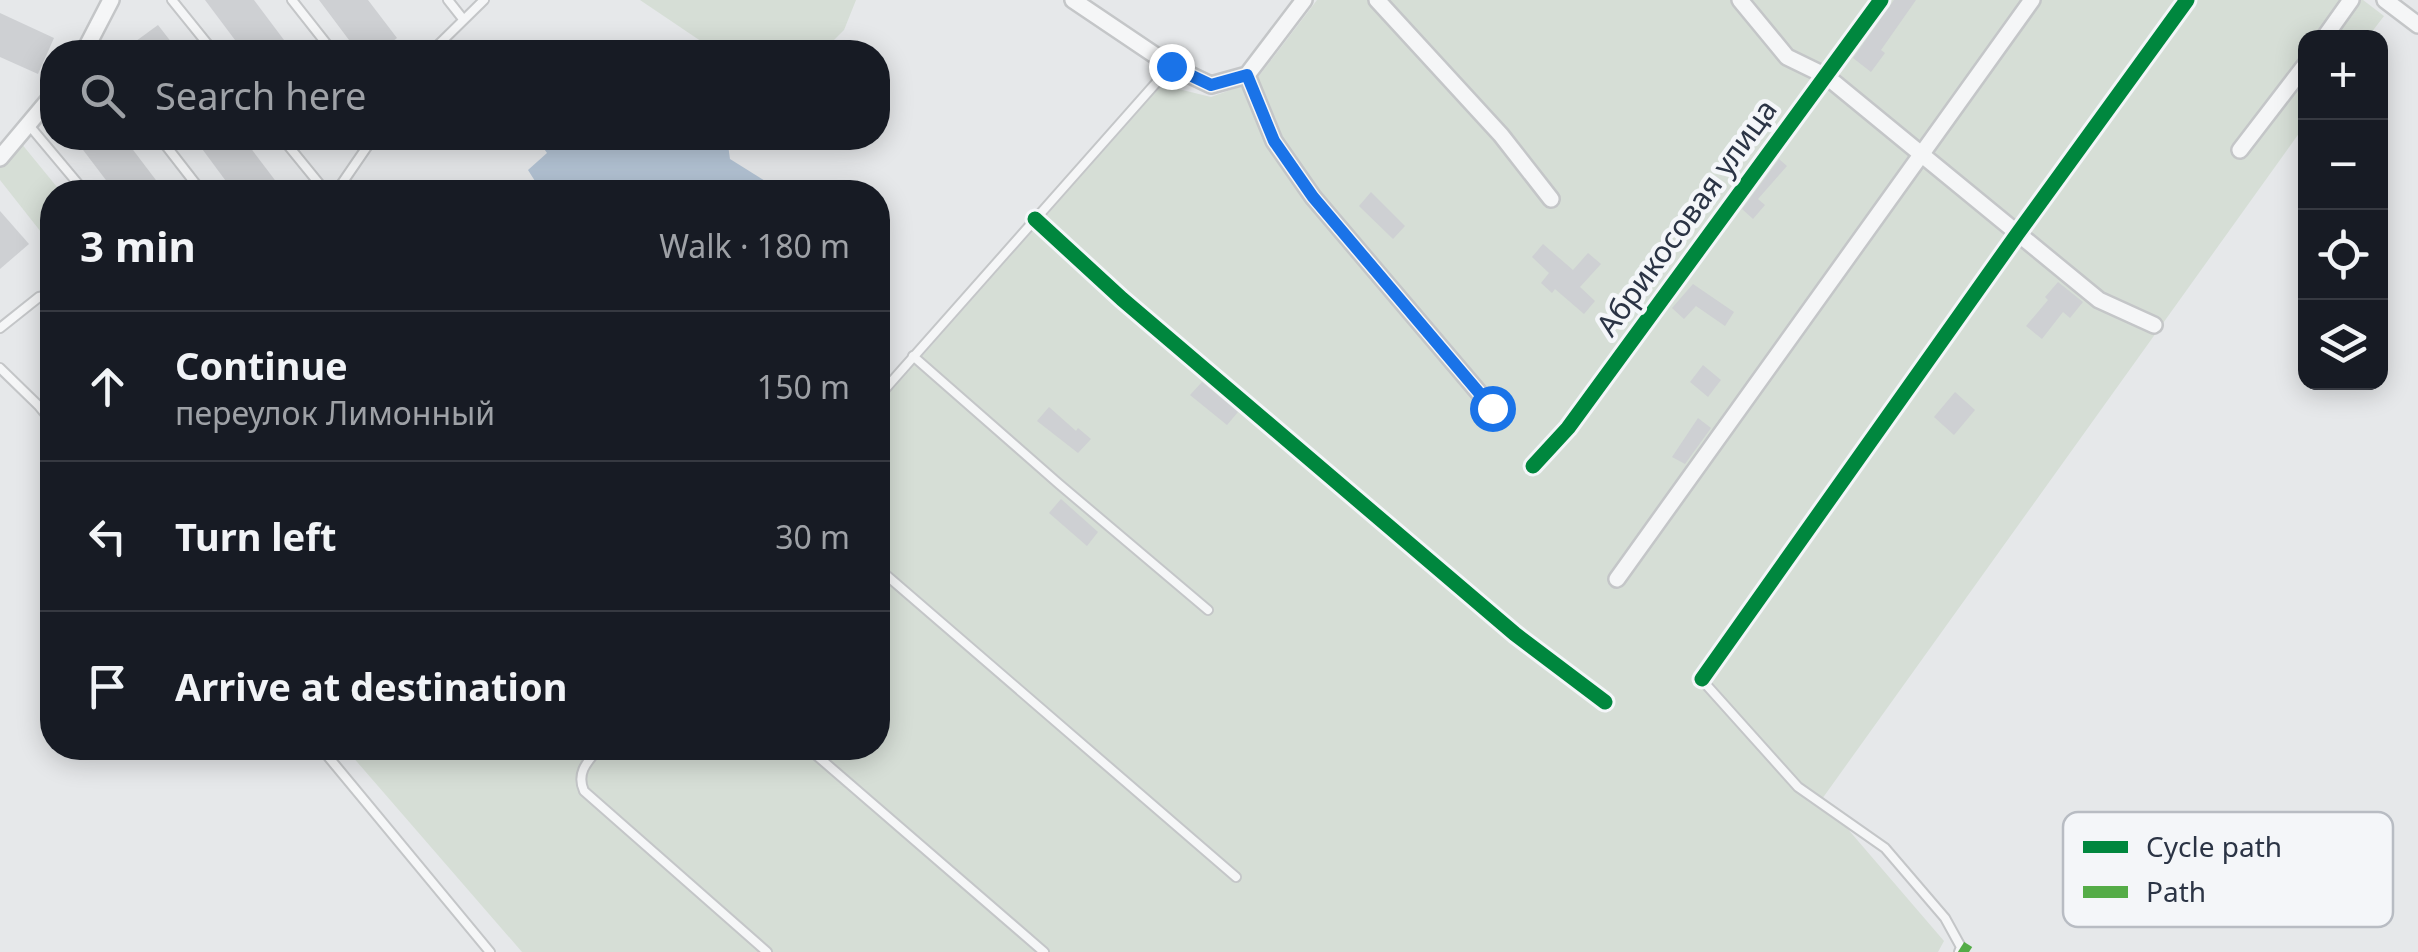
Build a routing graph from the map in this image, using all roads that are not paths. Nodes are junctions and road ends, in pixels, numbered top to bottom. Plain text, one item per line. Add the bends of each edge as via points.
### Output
1 (111, 0) edge
2 (172, 0) edge
3 (292, 0) edge
4 (448, 0) edge
5 (484, 0) edge
6 (1073, 0) edge
7 (1304, 0) edge
8 (1378, 0) edge
9 (1740, 0) edge
10 (1881, 0) edge
11 (2032, 0) edge
12 (2187, 0) edge
13 (2350, 0) edge
14 (2385, 0) edge
15 (463, 20) junction
16 (2418, 26) edge
17 (2329, 30) edge
18 (93, 40) edge
19 (204, 40) edge
20 (324, 40) edge
21 (443, 40) edge
22 (1171, 66) junction
23 (2298, 74) edge
24 (1247, 75) junction
25 (1826, 76) junction
26 (40, 110) edge
27 (28, 124) junction
28 (40, 138) edge
29 (50, 150) edge
30 (169, 150) edge
31 (292, 150) edge
32 (364, 150) edge
33 (2240, 150) dead end
34 (1922, 154) junction
35 (0, 158) edge
36 (75, 180) edge
37 (193, 180) edge
38 (316, 180) edge
39 (344, 180) edge
40 (1552, 199) dead end
41 (1036, 219) junction
42 (2018, 233) junction
43 (40, 297) edge
44 (2154, 325) dead end
45 (0, 328) edge
46 (913, 356) junction
47 (0, 368) edge
48 (890, 383) edge
49 (40, 406) edge
50 (1492, 408) dead end
51 (1533, 466) dead end
52 (890, 578) edge
53 (1617, 580) dead end
54 (1208, 610) dead end
55 (1702, 680) joint
56 (1605, 702) dead end
57 (332, 760) edge
58 (590, 760) edge
59 (822, 760) edge
60 (1236, 877) dead end
61 (490, 952) edge
62 (768, 952) edge
63 (1044, 952) edge
64 (1959, 952) edge

1 - 18 street
2 - 19 lane
3 - 20 lane
4 - 15 lane
5 - 15 lane
6 - 22 street
7 - 24 street
8 - 40 street
9 - 25 street via 1787,57
10 - 25 street, Абрикосовая улица
11 - 34 street
12 - 42 street
13 - 17 street
14 - 16 street
15 - 21 lane
22 - 24 street via 1211,85
22 - 41 lane
23 - 33 street
24 - 50 street via 1274,141 1313,197
25 - 34 street
25 - 51 street, Абрикосовая улица via 1568,428
26 - 27 street
27 - 28 lane
27 - 35 street
29 - 36 lane
30 - 37 lane
31 - 38 lane
32 - 39 lane
34 - 42 street
34 - 53 street
41 - 46 lane
41 - 56 street via 1516,634
42 - 44 street via 2099,300
42 - 55 street
43 - 45 lane
46 - 48 lane
46 - 54 lane
47 - 49 lane
52 - 60 lane
55 - 64 lane via 1798,787 1885,848 1945,918
57 - 61 lane
58 - 62 lane via 582,770 584,792
59 - 63 lane

